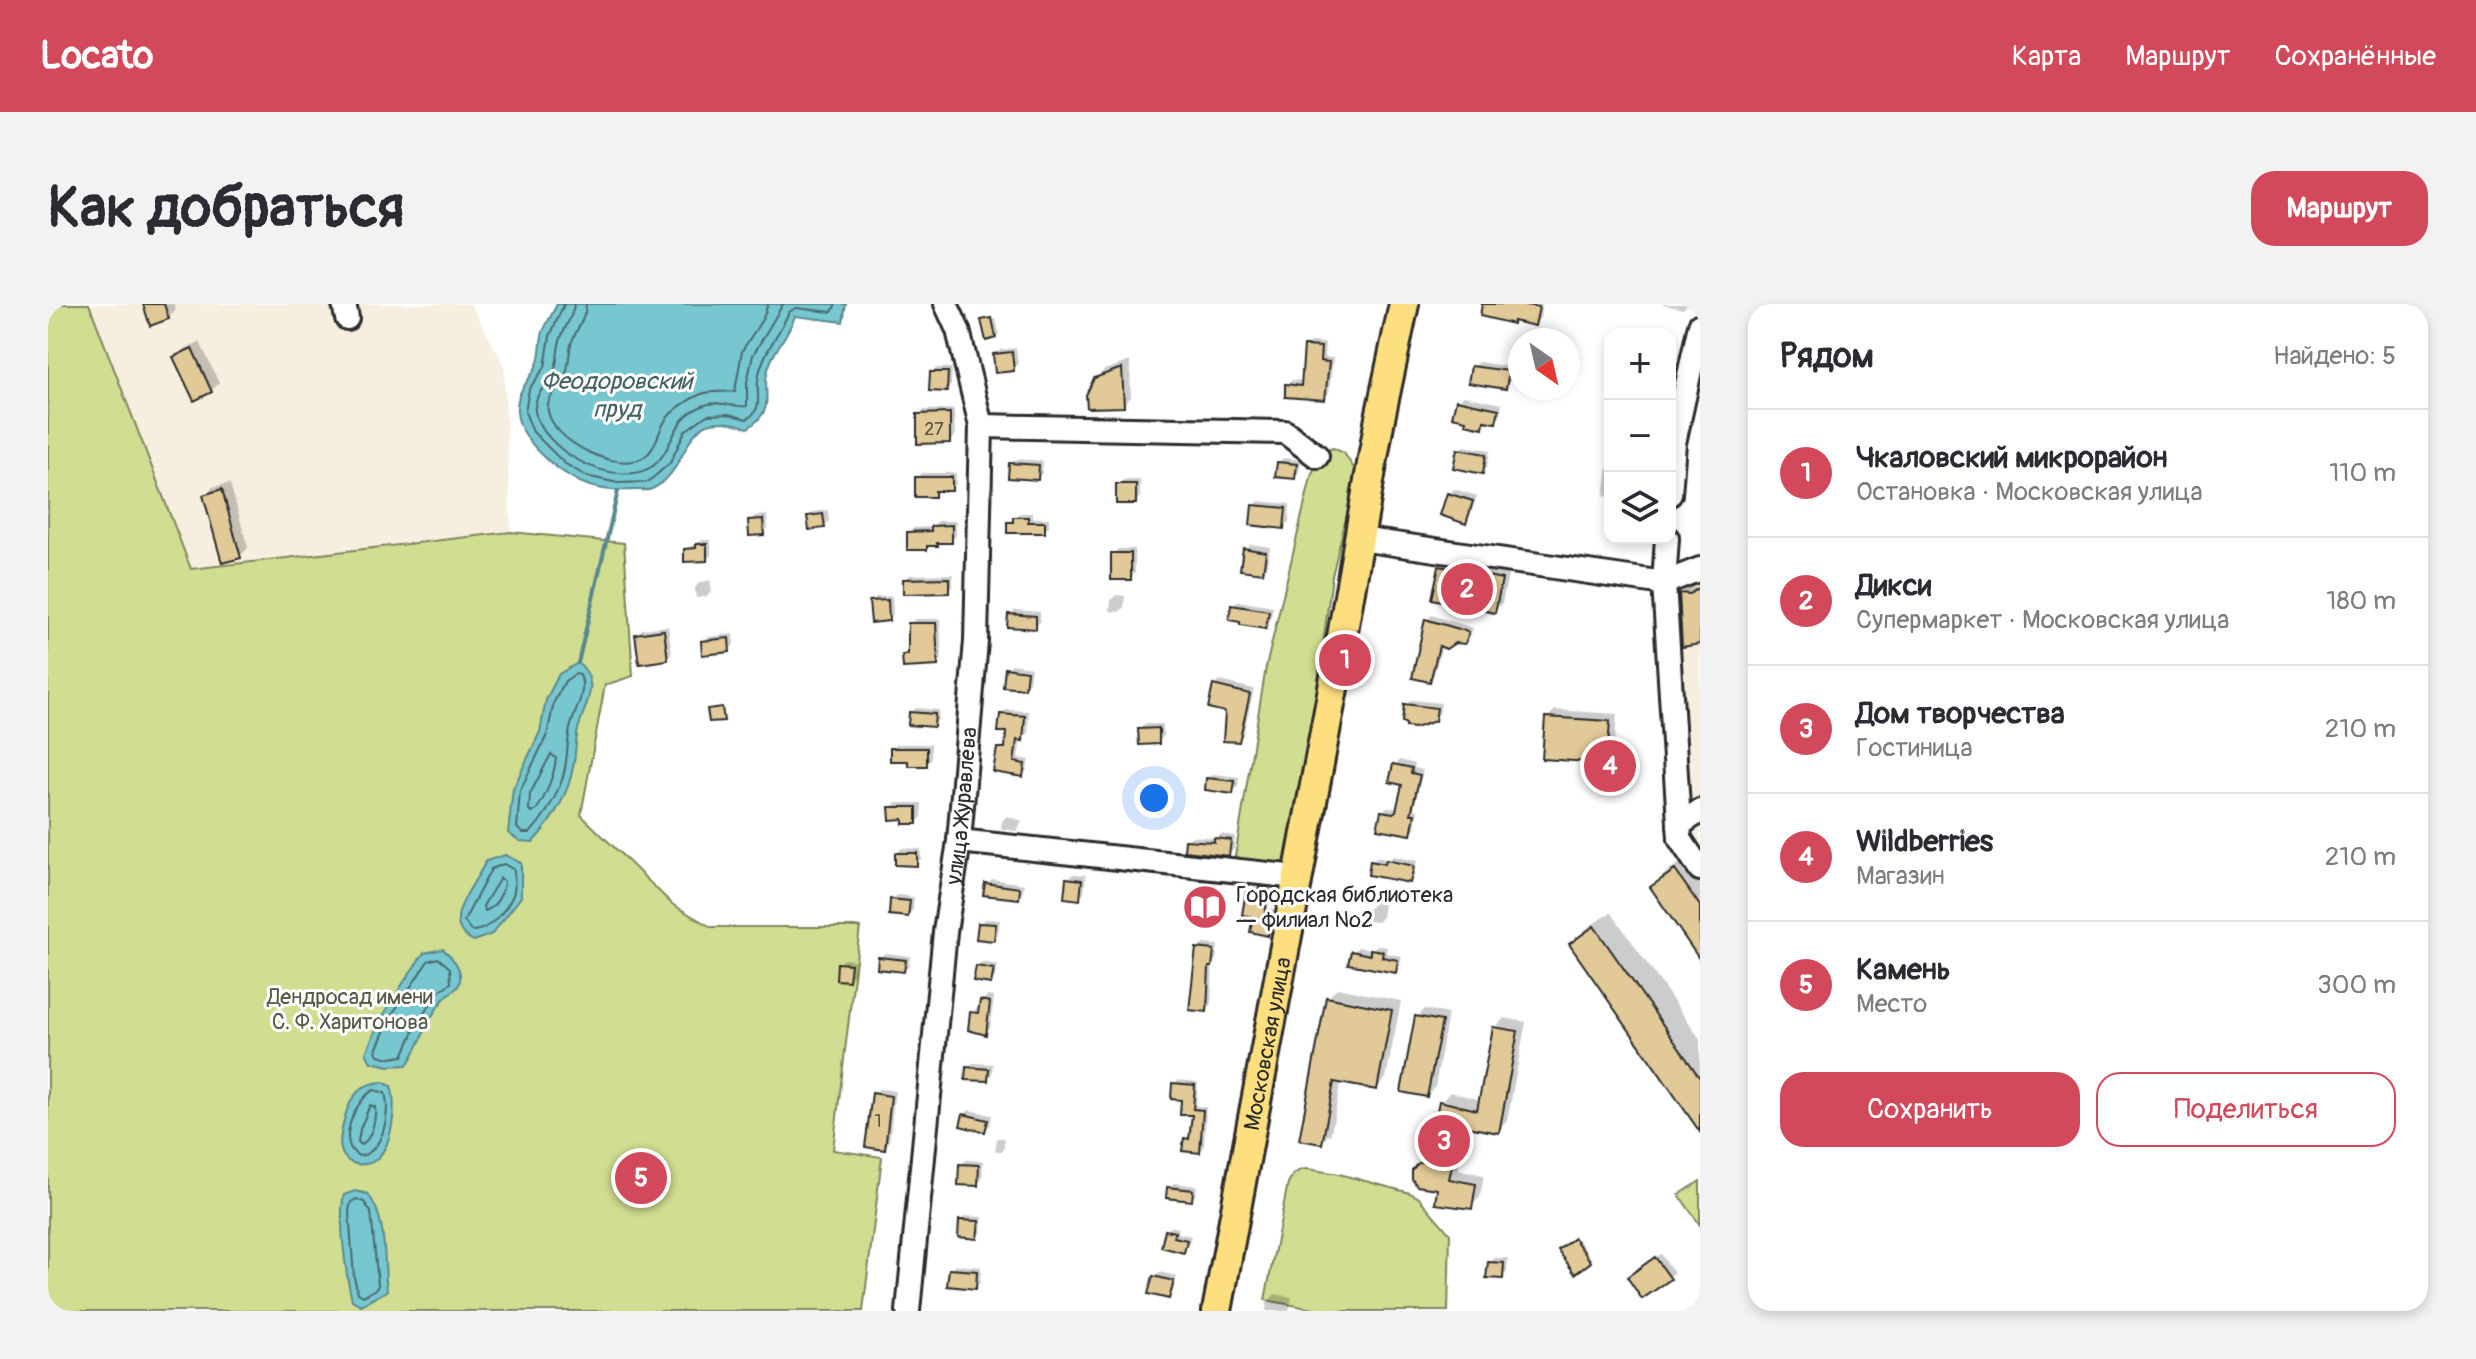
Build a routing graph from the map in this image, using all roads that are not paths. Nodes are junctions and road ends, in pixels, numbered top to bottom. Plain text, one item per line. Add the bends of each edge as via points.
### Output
1 (946, 304) edge
2 (1404, 304) edge
3 (1700, 325) edge
4 (981, 426) junction
5 (1317, 456) dead end
6 (1672, 472) edge
7 (1360, 539) junction
8 (1667, 544) edge
9 (1700, 569) edge
10 (1664, 583) junction
11 (1700, 811) edge
12 (1679, 825) junction
13 (959, 841) junction
14 (1700, 869) edge
15 (1297, 877) junction
16 (908, 1311) edge
17 (1217, 1311) edge

1 - 4 street, улица Журавлёва via 958,330
2 - 7 main road, Московская улица
3 - 6 street
4 - 5 street via 1285,432
4 - 13 street, улица Журавлёва via 976,641
7 - 10 street
7 - 15 main road, Московская улица
8 - 10 street
9 - 10 street
10 - 12 street
11 - 12 street
12 - 14 street via 1680,839
13 - 15 street
13 - 16 street, улица Журавлёва via 945,932
15 - 17 main road, Московская улица

